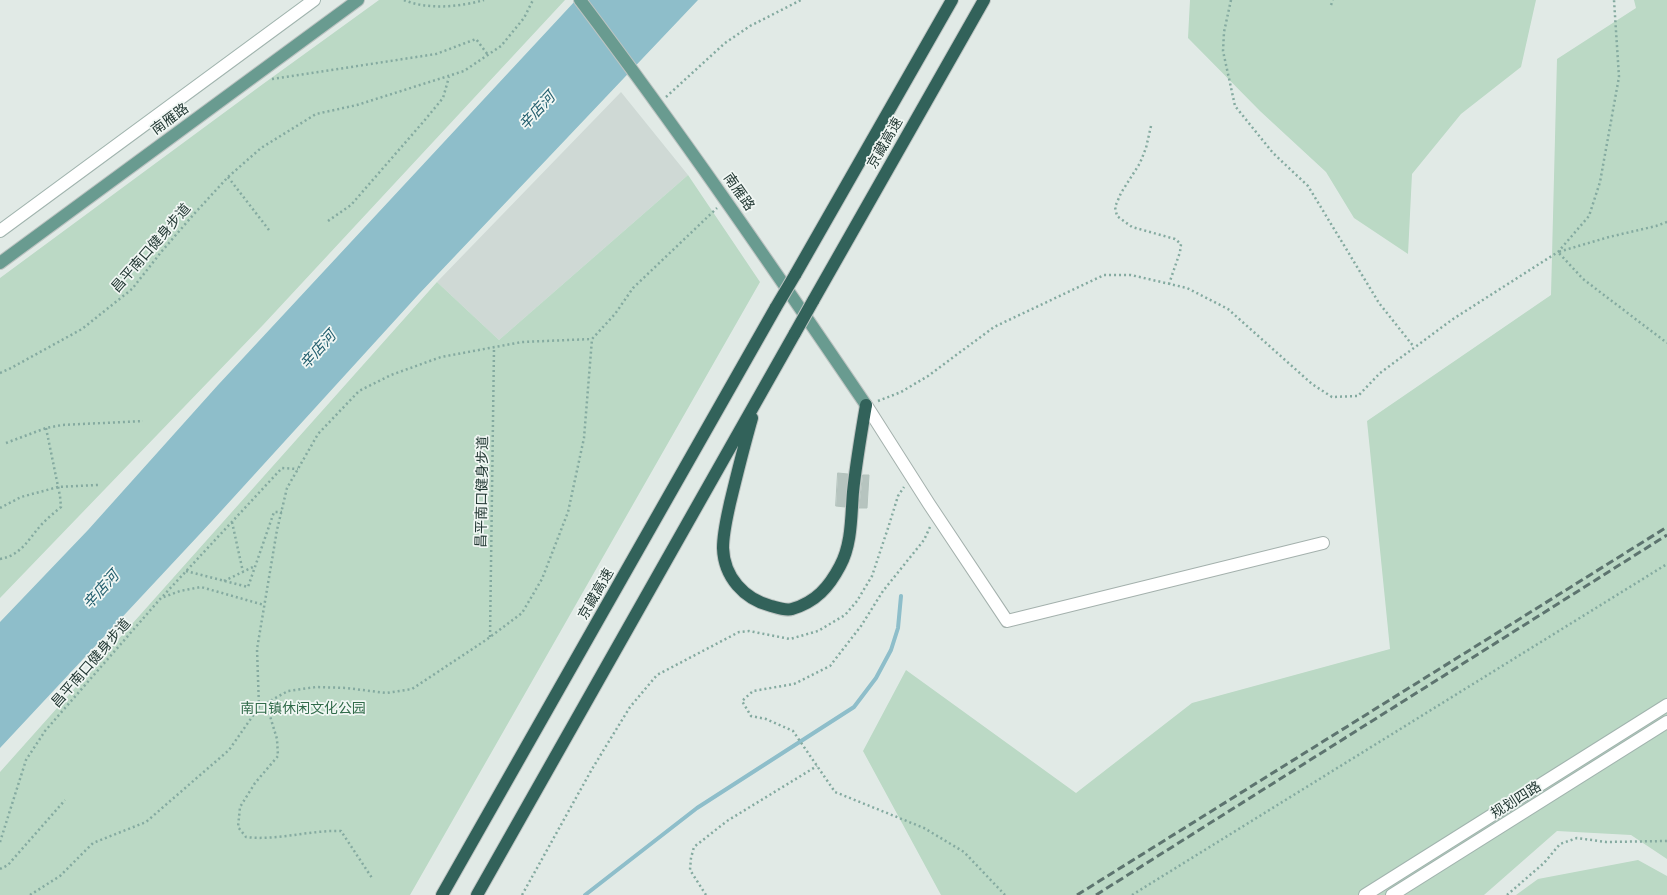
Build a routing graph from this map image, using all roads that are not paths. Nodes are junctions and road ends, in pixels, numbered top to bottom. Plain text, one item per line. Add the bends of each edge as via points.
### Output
1 (314, 0) edge
2 (358, 0) edge
3 (580, 0) edge
4 (952, 0) edge
5 (984, 0) edge
6 (0, 231) edge
7 (0, 263) edge
8 (757, 399) junction
9 (866, 405) junction
10 (1323, 543) dead end
11 (1667, 705) edge
12 (1667, 722) edge
13 (442, 895) edge
14 (477, 895) edge
15 (1364, 895) edge
16 (1392, 895) edge

1 - 6 street
2 - 7 main road, 南雁路
3 - 9 main road, 南雁路 via 643,82 726,199
4 - 13 highway, 京藏高速, bridge
5 - 8 highway, 京藏高速, bridge
8 - 9 highway via 737,472 725,526 723,548 728,572 740,590 758,602 791,609 815,599 831,582 848,547 853,490
8 - 14 highway
9 - 10 street via 1007,621
11 - 15 street, 规划四路
12 - 16 street, 规划四路

